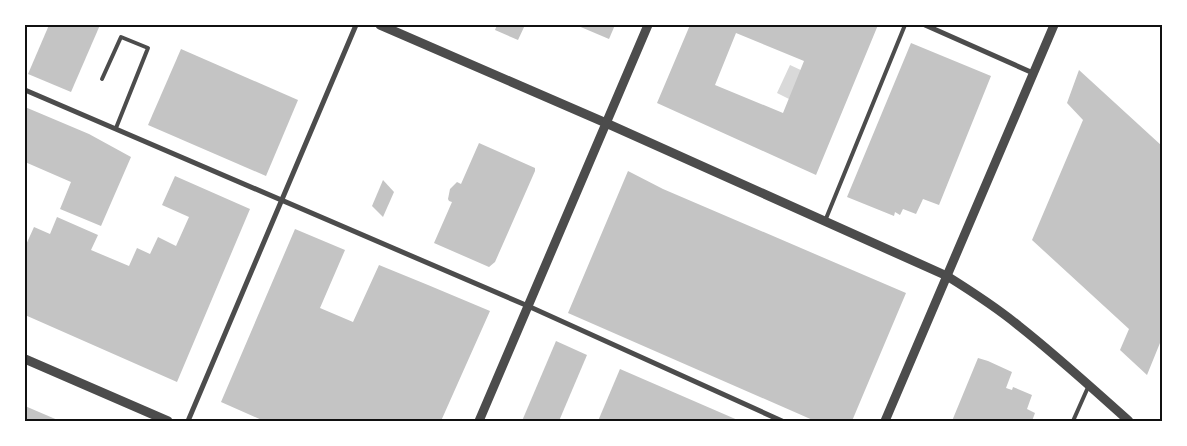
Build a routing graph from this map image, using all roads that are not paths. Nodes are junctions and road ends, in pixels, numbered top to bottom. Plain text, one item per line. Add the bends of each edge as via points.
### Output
1 (356, 25) edge
2 (380, 25) edge
3 (648, 25) edge
4 (905, 25) edge
5 (925, 25) edge
6 (1054, 25) edge
7 (1033, 73) junction
8 (102, 79) dead end
9 (25, 90) edge
10 (606, 123) junction
11 (116, 128) junction
12 (282, 200) junction
13 (824, 221) junction
14 (947, 276) junction
15 (528, 306) junction
16 (25, 359) edge
17 (1089, 385) junction
18 (168, 421) edge
19 (188, 421) edge
20 (479, 421) edge
21 (782, 421) edge
22 (885, 421) edge
23 (1073, 421) edge
24 (1130, 421) edge

1 - 12 street
2 - 10 street
3 - 10 street
4 - 13 lane
5 - 7 street
6 - 7 street
7 - 14 street
8 - 11 lane via 121,37 148,48
9 - 11 street
10 - 13 street
10 - 15 street
11 - 12 street
12 - 15 street
12 - 19 street
13 - 14 street
14 - 17 street via 1020,326
14 - 22 street
15 - 20 street
15 - 21 street
16 - 18 street
17 - 23 lane
17 - 24 street

